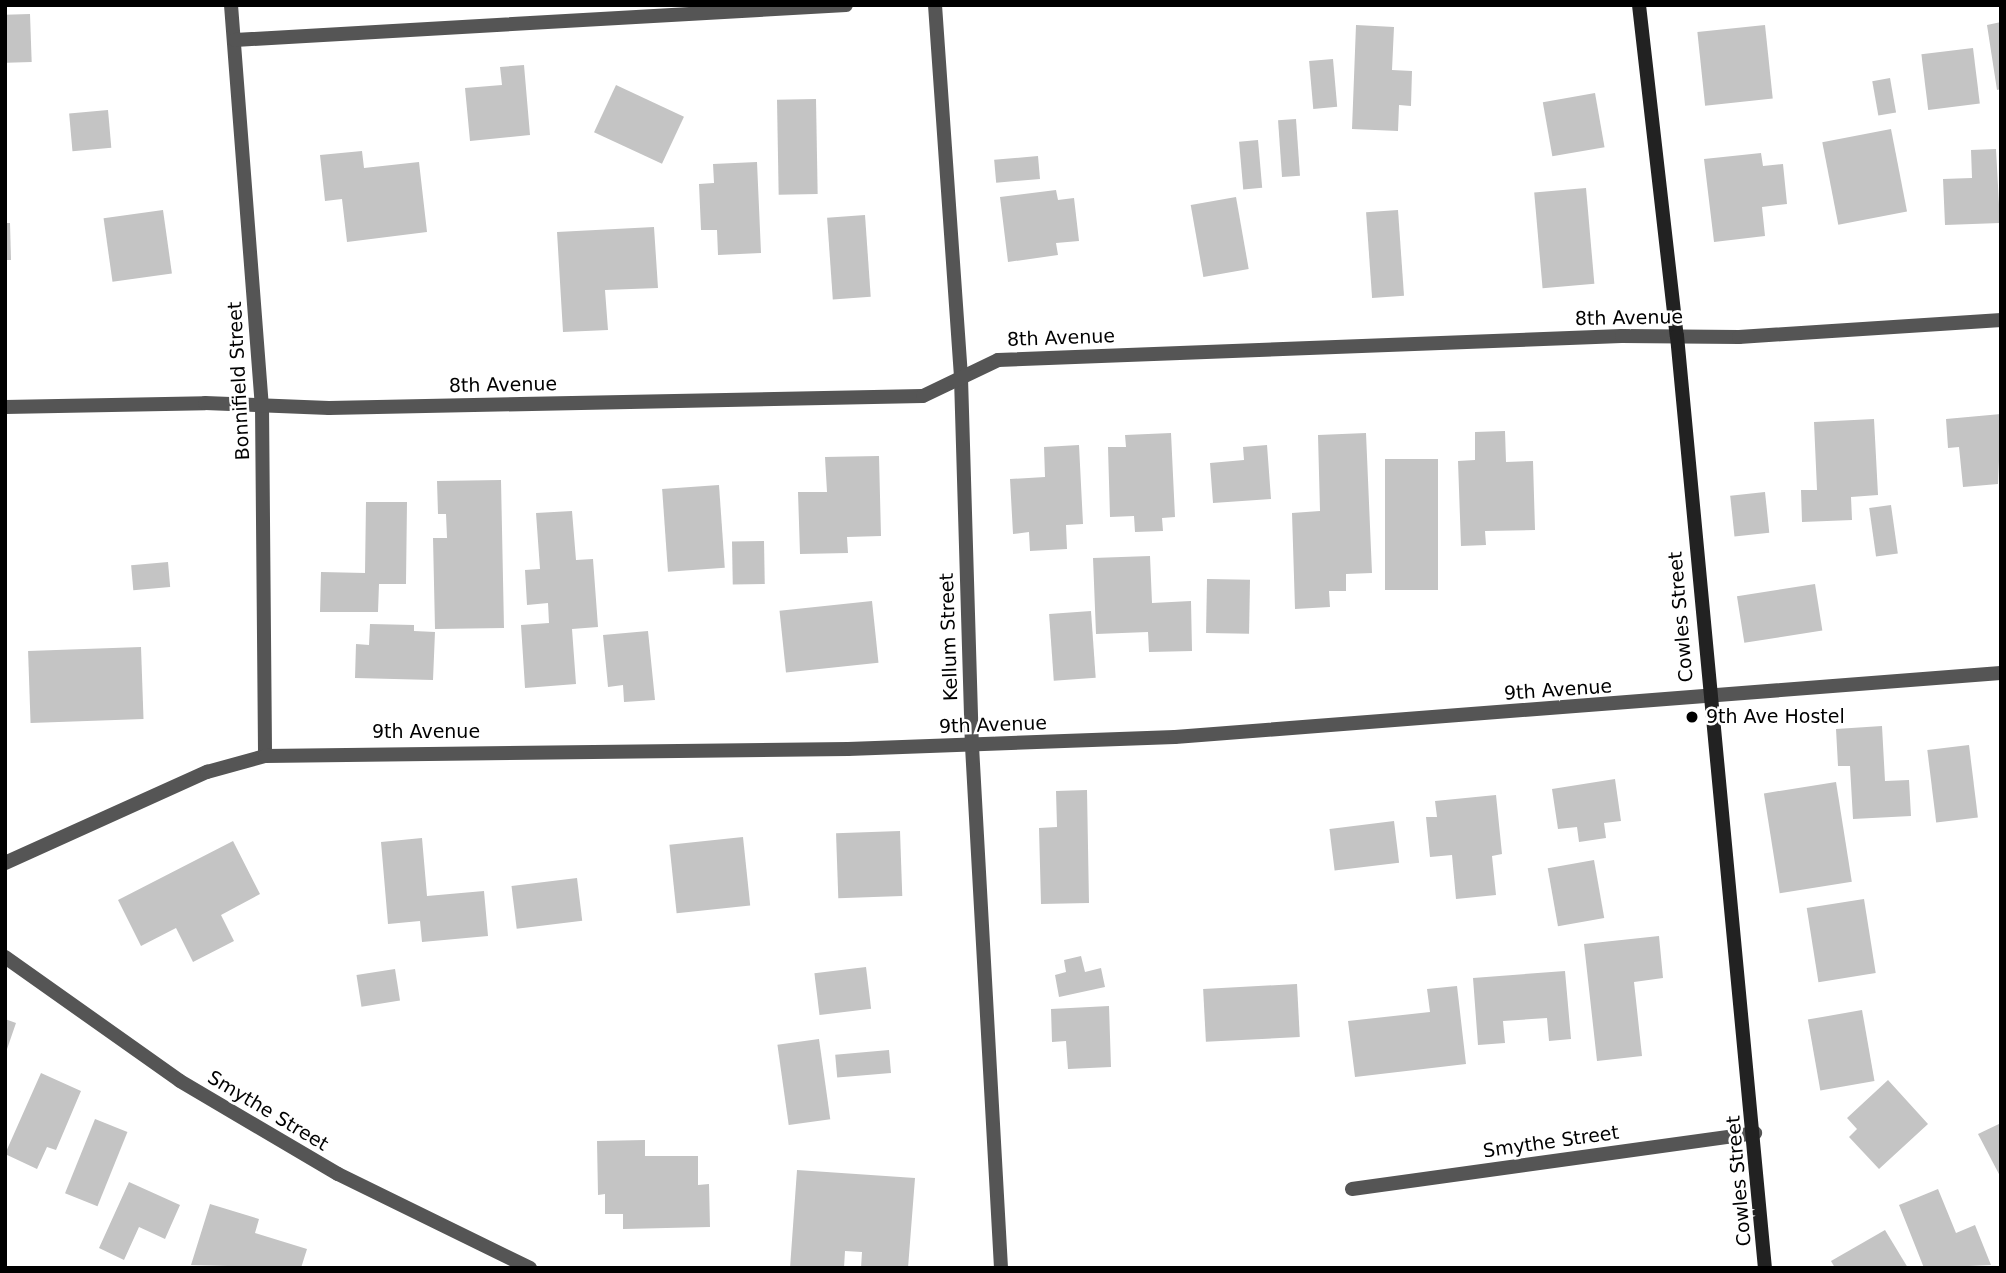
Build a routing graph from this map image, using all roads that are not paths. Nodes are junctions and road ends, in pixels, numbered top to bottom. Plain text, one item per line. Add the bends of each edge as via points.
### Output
1 (231, 5) edge
2 (846, 5) edge
3 (935, 5) edge
4 (1639, 5) edge
5 (235, 40) junction
6 (2001, 320) edge
7 (1677, 336) junction
8 (961, 378) junction
9 (262, 406) junction
10 (5, 407) edge
11 (2001, 673) edge
12 (1708, 698) junction
13 (972, 746) junction
14 (265, 756) junction
15 (5, 863) edge
16 (5, 957) edge
17 (1755, 1133) junction
18 (1352, 1189) dead end
19 (530, 1268) edge
20 (1001, 1268) edge
21 (1765, 1268) edge

1 - 5 street, Bonnifield Street
2 - 5 street
3 - 8 street, Kellum Street
4 - 7 main road, Cowles Street
5 - 9 street, Bonnifield Street
6 - 7 street, 8th Avenue via 1739,337
7 - 8 street, 8th Avenue via 998,360
7 - 12 main road, Cowles Street
8 - 9 street, 8th Avenue via 923,396
8 - 13 street, Kellum Street
9 - 10 street, 8th Avenue
9 - 14 street, Bonnifield Street
11 - 12 street, 9th Avenue
12 - 13 street, 9th Avenue via 1175,737
12 - 17 main road, Cowles Street
13 - 14 street, 9th Avenue
13 - 20 street, Kellum Street
14 - 15 street, 9th Avenue via 207,772
16 - 19 street, Smythe Street via 180,1081 338,1174
17 - 18 street, Smythe Street
17 - 21 main road, Cowles Street

